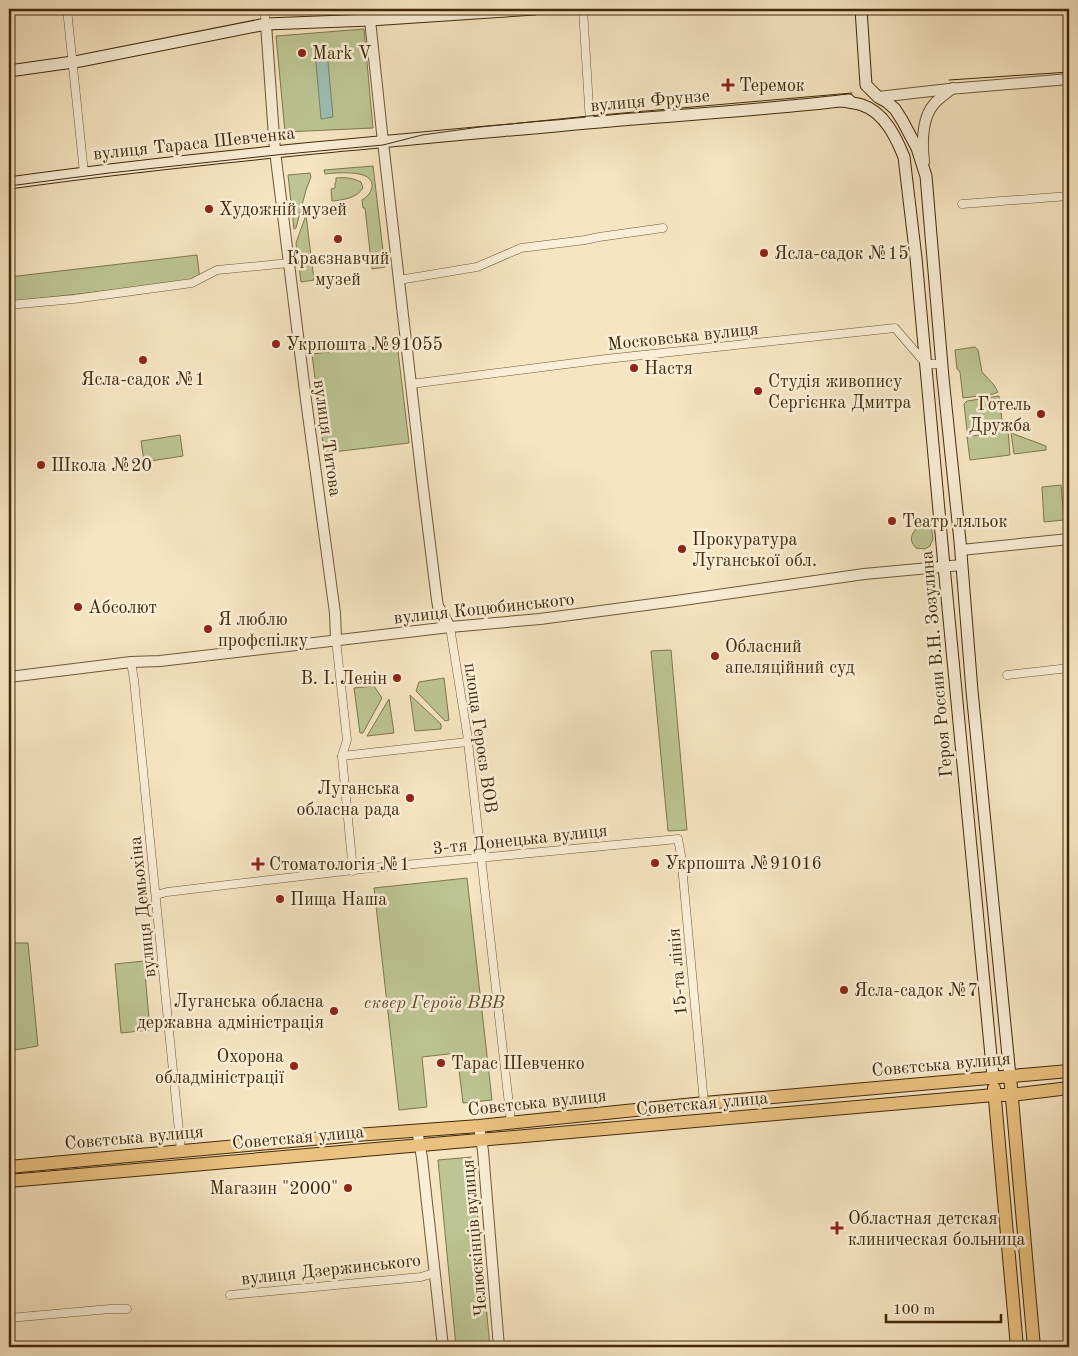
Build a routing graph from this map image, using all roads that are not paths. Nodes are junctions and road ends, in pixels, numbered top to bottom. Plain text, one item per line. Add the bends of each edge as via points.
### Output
1 (67, 9) edge
2 (264, 9) edge
3 (535, 9) edge
4 (583, 9) edge
5 (860, 9) edge
6 (370, 14) edge
7 (266, 24) junction
8 (72, 62) junction
9 (9, 71) edge
10 (1069, 79) edge
11 (953, 88) junction
12 (878, 97) junction
13 (842, 101) junction
14 (590, 123) junction
15 (383, 142) junction
16 (275, 151) junction
17 (84, 173) junction
18 (926, 176) junction
19 (9, 183) edge
20 (1069, 196) edge
21 (962, 204) dead end
22 (663, 228) dead end
23 (289, 263) junction
24 (399, 280) junction
25 (9, 305) edge
26 (926, 364) junction
27 (942, 364) junction
28 (411, 384) junction
29 (1069, 538) edge
30 (961, 550) junction
31 (962, 564) junction
32 (944, 566) junction
33 (450, 627) junction
34 (336, 640) junction
35 (131, 662) junction
36 (1069, 668) edge
37 (1007, 675) dead end
38 (9, 677) edge
39 (468, 742) junction
40 (342, 756) junction
41 (678, 839) joint
42 (481, 858) junction
43 (353, 871) junction
44 (156, 895) junction
45 (1069, 1071) edge
46 (1010, 1076) junction
47 (993, 1077) junction
48 (1069, 1088) edge
49 (994, 1095) junction
50 (1011, 1096) junction
51 (704, 1103) junction
52 (511, 1122) junction
53 (479, 1126) junction
54 (417, 1130) junction
55 (481, 1139) junction
56 (420, 1144) junction
57 (181, 1150) junction
58 (9, 1167) edge
59 (9, 1181) edge
60 (434, 1273) junction
61 (230, 1295) dead end
62 (127, 1309) dead end
63 (9, 1318) edge
64 (443, 1347) edge
65 (499, 1347) edge
66 (1017, 1347) edge
67 (1034, 1347) edge

1 - 8 street
2 - 7 street
3 - 6 main road
4 - 14 street
5 - 12 main road, Героя России В.Н. Зозулина via 866,85
6 - 7 main road
6 - 15 street
7 - 8 main road
7 - 16 street, вулиця Титова
8 - 9 main road
8 - 17 street
10 - 11 street, вулиця Фрунзе
11 - 12 street, вулиця Фрунзе
11 - 18 street via 934,103 924,126
12 - 13 main road, вулиця Фрунзе
12 - 18 main road, Героя России В.Н. Зозулина via 895,109 902,120 917,148
13 - 14 main road, вулиця Фрунзе
13 - 26 main road, Героя России В.Н. Зозулина via 863,105 881,118 891,130 904,157
14 - 15 main road, вулиця Фрунзе
15 - 16 main road, вулиця Тараса Шевченка
15 - 24 street
16 - 17 main road, вулиця Тараса Шевченка
16 - 23 street, вулиця Титова
17 - 19 main road, вулиця Тараса Шевченка
18 - 27 main road, Героя России В.Н. Зозулина
20 - 21 street
22 - 24 street via 521,248 476,267
23 - 25 street via 217,270 192,283
23 - 34 street, вулиця Титова
24 - 28 street
26 - 27 street
26 - 28 street, Московська вулиця via 894,328
26 - 32 main road, Героя России В.Н. Зозулина
27 - 30 main road, Героя России В.Н. Зозулина
28 - 33 street via 438,606
29 - 30 street
30 - 31 main road, Героя России В.Н. Зозулина
31 - 32 street, вулиця Коцюбинського
31 - 46 main road, Героя России В.Н. Зозулина
32 - 33 street, вулиця Коцюбинського via 540,619
32 - 47 main road, Героя России В.Н. Зозулина
33 - 34 street, вулиця Коцюбинського
33 - 39 street, площа Героєв ВОВ
34 - 35 street, вулиця Коцюбинського
34 - 40 street via 347,740
35 - 38 street, вулиця Коцюбинського
35 - 44 street, вулиця Демьохіна
36 - 37 street
39 - 40 street
39 - 42 street, площа Героєв ВОВ
40 - 43 street
41 - 42 street, 3-тя Донецька вулиця
41 - 51 street, 15-та лінія
42 - 43 street, 3-тя Донецька вулиця
42 - 52 street, площа Героєв ВОВ
43 - 44 street, 3-тя Донецька вулиця
44 - 57 street, вулиця Демьохіна
45 - 46 main road, Совєтська вулиця
46 - 47 main road, Совєтська вулиця
46 - 50 main road
47 - 49 main road
47 - 51 main road, Совєтська вулиця
48 - 50 main road, Советская улица
49 - 50 main road, Советская улица
49 - 55 main road, Советская улица
49 - 66 main road
50 - 67 main road
51 - 52 main road, Совєтська вулиця
52 - 53 main road, Совєтська вулиця
53 - 54 main road, Совєтська вулиця
53 - 55 street, Челюскінців вулиця
54 - 56 street
54 - 57 main road, Совєтська вулиця
55 - 56 main road, Советская улица
55 - 65 street, Челюскінців вулиця
56 - 59 main road, Советская улица
56 - 60 street
57 - 58 main road, Совєтська вулиця
60 - 61 street, вулиця Дзержинського
60 - 64 street
62 - 63 street

